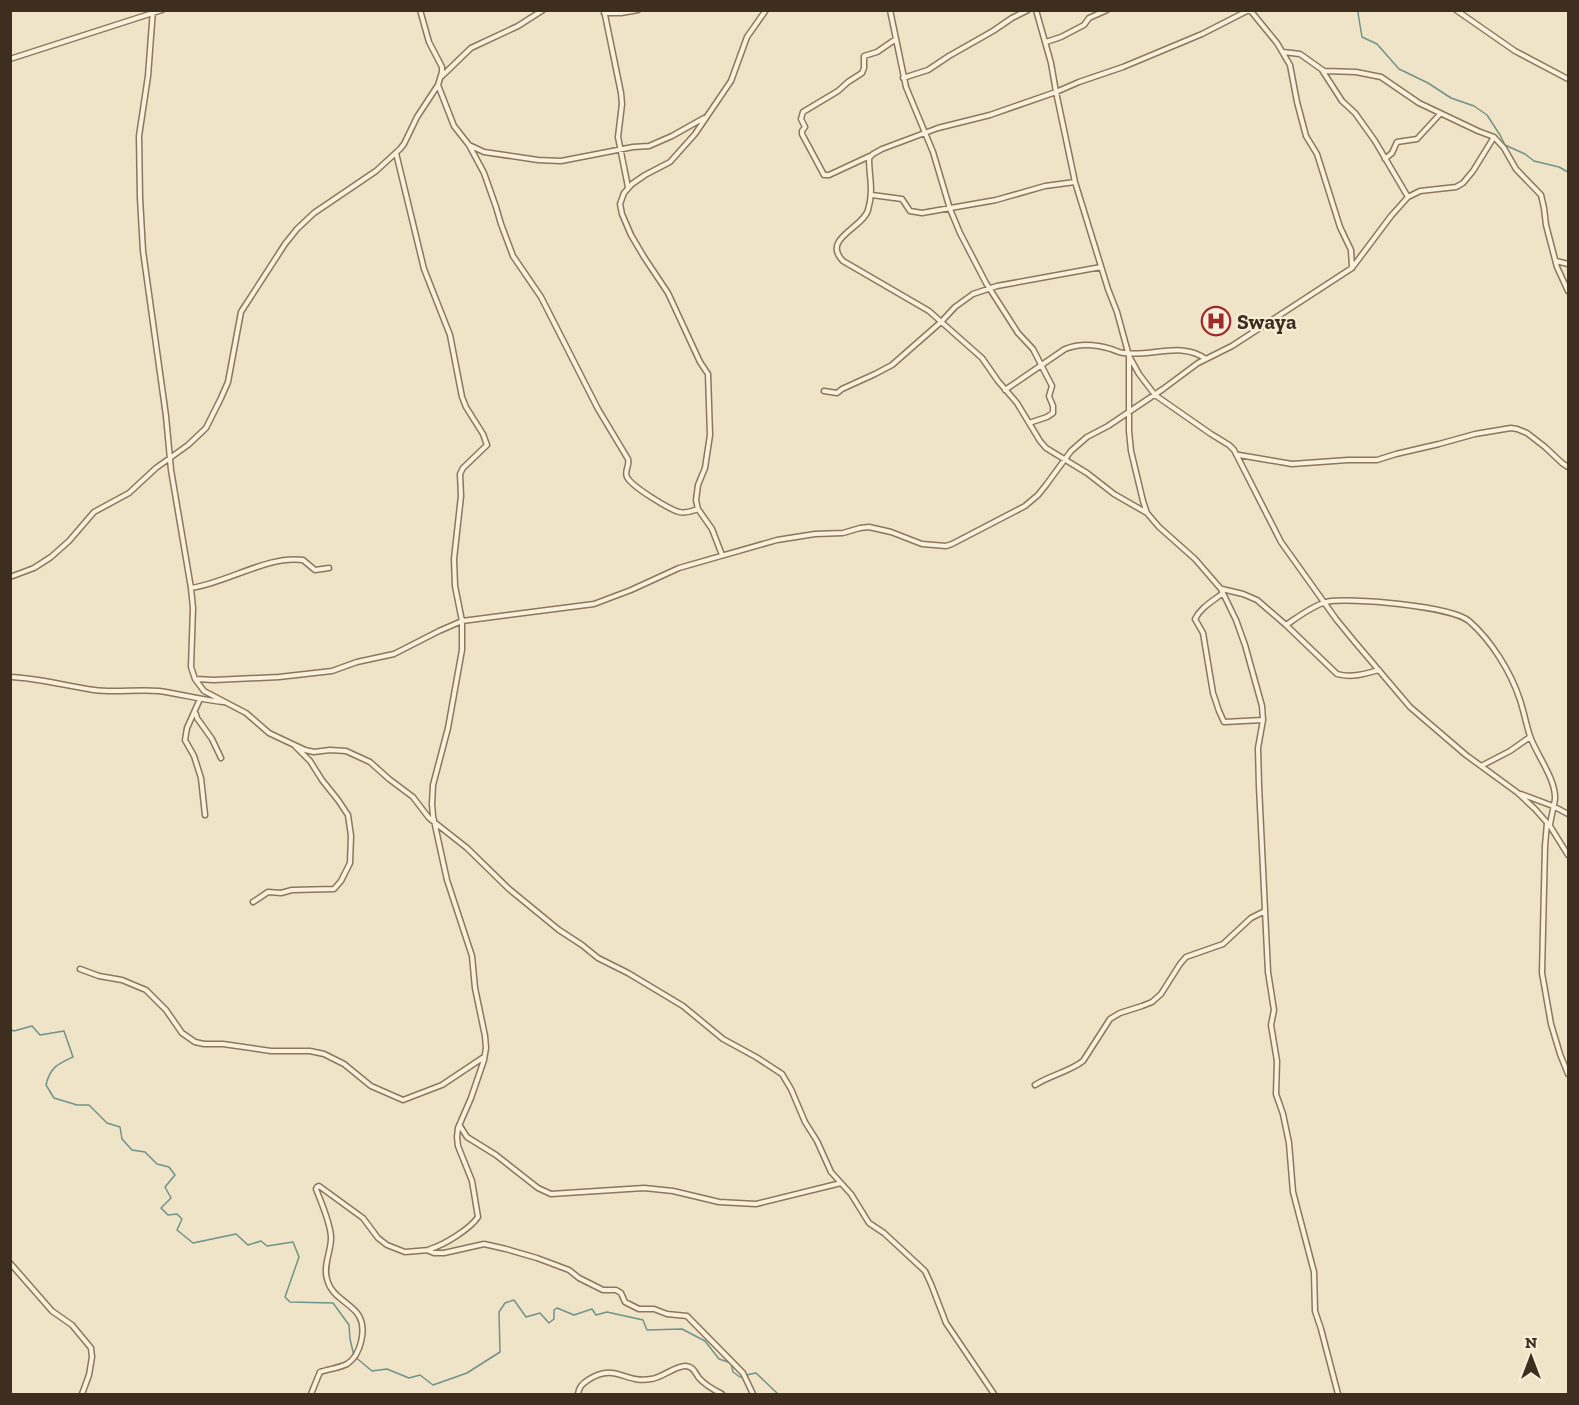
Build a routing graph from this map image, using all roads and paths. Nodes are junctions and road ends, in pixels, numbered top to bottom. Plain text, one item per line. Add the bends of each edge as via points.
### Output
1 (162, 10) edge
2 (420, 10) edge
3 (543, 10) edge
4 (638, 10) edge
5 (766, 10) edge
6 (890, 10) edge
7 (1028, 10) edge
8 (1036, 10) edge
9 (1107, 10) edge
10 (1249, 10) edge
11 (1456, 10) edge
12 (153, 12) edge
13 (604, 12) edge
14 (896, 39) junction
15 (1046, 42) junction
16 (1283, 52) junction
17 (10, 59) edge
18 (1322, 70) junction
19 (441, 78) junction
20 (903, 78) junction
21 (1569, 79) edge
22 (438, 85) junction
23 (1056, 92) junction
24 (1440, 114) junction
25 (707, 116) junction
26 (925, 134) junction
27 (1494, 137) junction
28 (469, 145) junction
29 (621, 150) junction
30 (396, 153) junction
31 (870, 156) junction
32 (1385, 159) junction
33 (1075, 182) junction
34 (628, 188) junction
35 (872, 195) junction
36 (1408, 197) junction
37 (950, 209) junction
38 (1556, 261) junction
39 (1569, 264) edge
40 (1101, 267) junction
41 (1352, 268) junction
42 (988, 288) junction
43 (1569, 291) edge
44 (941, 322) junction
45 (1129, 355) junction
46 (1206, 358) junction
47 (1042, 366) junction
48 (1005, 390) junction
49 (824, 391) dead end
50 (1155, 395) junction
51 (1130, 412) junction
52 (1029, 423) junction
53 (1238, 455) junction
54 (170, 458) junction
55 (1064, 459) junction
56 (1569, 467) edge
57 (698, 509) junction
58 (1147, 513) junction
59 (722, 555) junction
60 (329, 568) dead end
61 (10, 577) edge
62 (191, 588) junction
63 (1222, 591) junction
64 (1325, 603) junction
65 (462, 621) junction
66 (1286, 625) junction
67 (1379, 670) junction
68 (10, 677) edge
69 (195, 679) junction
70 (200, 699) junction
71 (226, 702) junction
72 (196, 710) junction
73 (1263, 720) junction
74 (1530, 737) junction
75 (293, 744) junction
76 (221, 758) dead end
77 (1481, 766) junction
78 (1518, 793) junction
79 (1553, 806) junction
80 (1569, 814) edge
81 (205, 815) dead end
82 (434, 822) junction
83 (1548, 824) junction
84 (1569, 855) edge
85 (253, 902) dead end
86 (1265, 911) junction
87 (80, 969) dead end
88 (485, 1056) junction
89 (1569, 1074) edge
90 (1035, 1085) dead end
91 (459, 1125) junction
92 (842, 1183) junction
93 (429, 1250) junction
94 (10, 1263) edge
95 (82, 1395) edge
96 (311, 1395) edge
97 (578, 1395) edge
98 (722, 1395) edge
99 (753, 1395) edge
100 (994, 1395) edge
101 (1338, 1395) edge

1 - 12 street
2 - 19 street via 429,42 441,64
3 - 19 street via 471,48
4 - 13 street
5 - 25 street via 747,37 731,81
6 - 14 street
7 - 20 street via 928,70
8 - 15 street
9 - 15 street
10 - 16 street
10 - 23 street via 1191,39
11 - 21 street via 1515,51
12 - 17 street
12 - 54 street via 139,136 139,182 143,251
13 - 29 street via 622,98 618,130
14 - 20 street
14 - 31 street via 864,56 862,73 808,108 801,117 806,127 801,133 824,175
15 - 23 street
16 - 18 street via 1300,54
16 - 41 street via 1292,72 1306,136 1317,154 1351,250
18 - 24 street via 1381,76
18 - 32 street
19 - 22 street
20 - 26 street
22 - 28 street via 454,126
22 - 30 street
23 - 26 street
23 - 33 street
24 - 27 street
24 - 32 street via 1417,139 1397,142
25 - 29 street via 659,142
25 - 34 street via 670,162
26 - 31 street
26 - 37 street
27 - 36 street via 1463,183
27 - 38 street via 1516,169 1541,195
28 - 29 street via 492,154 554,162
28 - 57 street via 484,173 513,256 541,297 628,459 627,477 679,512
29 - 34 street
30 - 54 street via 314,213 285,244 241,312 228,382 206,428
30 - 65 street via 424,268 450,335 462,397 487,444 460,474 454,559
31 - 35 street
32 - 36 street
33 - 37 street
33 - 40 street
34 - 57 street via 620,200 624,220 668,293 708,374 711,428 697,491
35 - 37 street via 902,199 908,210 917,213
35 - 44 street via 865,217 839,242 838,256 922,306
36 - 41 street
37 - 42 street
38 - 39 street
38 - 43 street
40 - 42 street
40 - 45 street
41 - 46 street via 1246,337
42 - 44 street via 969,296
42 - 47 street
44 - 48 street via 982,358
44 - 49 street via 887,368 837,393
45 - 46 street via 1187,350
45 - 47 street via 1094,345 1073,346
45 - 50 street
45 - 51 street
46 - 50 street
47 - 48 street
47 - 52 street via 1053,386 1048,396 1054,411
48 - 52 street
50 - 51 street
50 - 53 street
51 - 55 street via 1080,442
51 - 58 street via 1131,451
52 - 55 street via 1046,448
53 - 56 street via 1292,464 1377,460 1511,428 1527,434
53 - 64 street via 1281,542
54 - 61 street via 129,493 94,512 51,557
54 - 62 street
55 - 58 street
55 - 59 street via 1025,506 952,544 928,545 864,527 777,540
57 - 59 street via 712,529
58 - 63 street via 1164,533 1190,553
59 - 65 street via 679,568 594,604
60 - 62 street via 315,570 303,560 284,560
62 - 69 street via 191,667
63 - 66 street via 1257,600
63 - 73 street via 1249,657
63 - 73 street via 1195,619 1203,633 1216,704 1224,722
64 - 66 street
64 - 67 street
64 - 74 street via 1402,604 1466,619 1510,674
65 - 69 street via 394,654 325,672
65 - 82 street via 460,666 432,791
66 - 67 street via 1337,674 1359,675
67 - 77 street via 1410,707
68 - 70 street
69 - 71 street via 204,691
70 - 71 street
70 - 72 street
71 - 75 street via 249,715 266,732
72 - 76 street
72 - 81 street via 185,740 201,778
73 - 86 street via 1258,774
74 - 77 street
74 - 79 street via 1555,795
75 - 82 street via 311,751 340,750 364,758 413,797
75 - 85 street via 347,812 350,863 334,889 268,892
77 - 78 street
78 - 79 street
78 - 83 street
79 - 80 street
79 - 83 street
82 - 88 street via 447,880 472,956
82 - 92 street via 559,930 678,1003 723,1040 782,1074 829,1169
83 - 84 street
83 - 89 street via 1542,973 1551,1024
86 - 90 street via 1251,918 1221,946 1186,957 1158,997 1110,1019 1083,1061
86 - 101 street via 1274,1010 1271,1025 1277,1061 1276,1094 1289,1143 1294,1197 1314,1272 1315,1311
87 - 88 street via 146,990 182,1033 195,1042 324,1054 344,1064 370,1086 404,1100 442,1086
88 - 91 street
91 - 92 street via 467,1137 551,1194 644,1188 719,1202 756,1204
91 - 93 street via 458,1146 472,1181 478,1217 442,1245
92 - 100 street via 872,1226 925,1271 946,1323
93 - 96 street via 405,1252 387,1245 363,1218 317,1186 331,1232 325,1266 327,1281 358,1315 362,1333 359,1350 350,1361 318,1374
93 - 99 street via 444,1253 483,1244 526,1254 569,1270 603,1290 616,1290 633,1307 684,1315 743,1373
94 - 95 street via 51,1311 77,1329 91,1348 89,1375
97 - 98 street via 584,1382 602,1373 650,1380 686,1366

